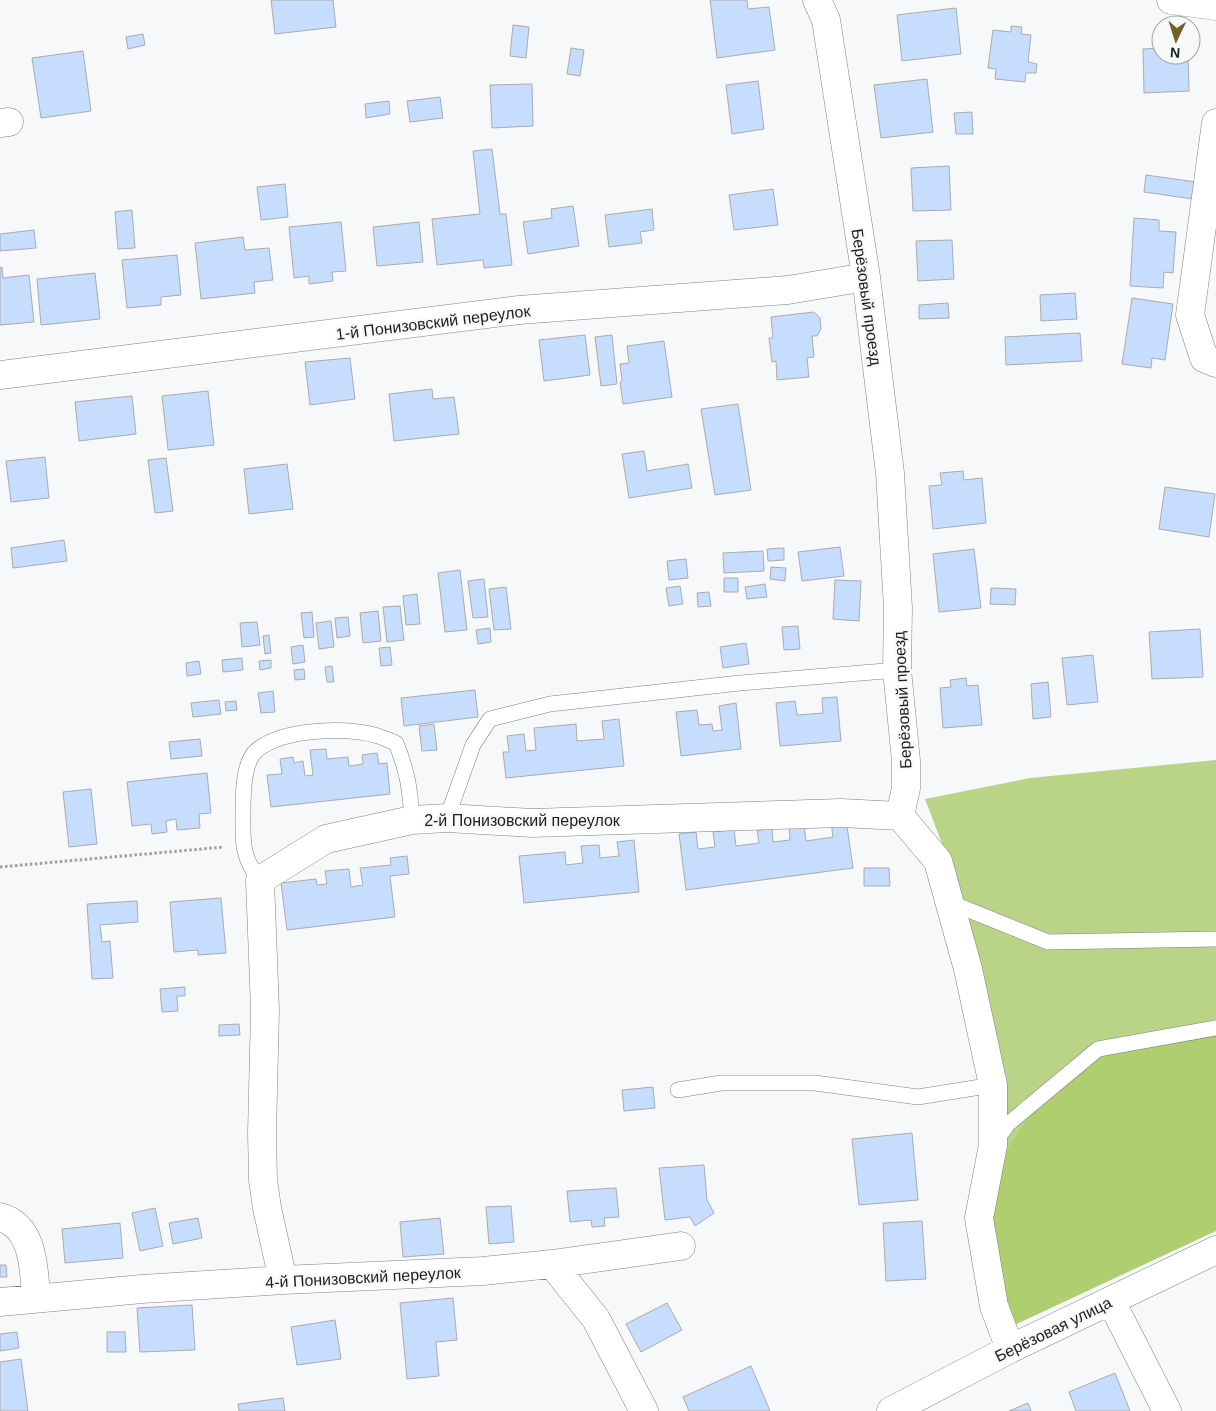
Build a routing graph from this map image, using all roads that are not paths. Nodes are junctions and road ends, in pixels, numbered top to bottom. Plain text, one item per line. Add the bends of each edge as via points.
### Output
1 (817, 0) edge
2 (1171, 0) edge
3 (1216, 6) edge
4 (1216, 123) edge
5 (866, 277) junction
6 (1216, 363) edge
7 (0, 375) edge
8 (897, 670) junction
9 (900, 816) junction
10 (447, 818) junction
11 (412, 820) junction
12 (260, 880) junction
13 (949, 902) junction
14 (1216, 939) edge
15 (1216, 1028) edge
16 (993, 1085) junction
17 (678, 1090) dead end
18 (993, 1145) junction
19 (4, 1218) edge
20 (681, 1246) dead end
21 (1216, 1250) edge
22 (552, 1264) junction
23 (283, 1280) junction
24 (36, 1298) junction
25 (1111, 1301) junction
26 (0, 1302) edge
27 (1010, 1349) junction
28 (644, 1411) edge
29 (891, 1411) edge
30 (1167, 1411) edge

1 - 5 street, Берёзовый проезд via 826,20
2 - 3 street
4 - 6 street via 1190,315 1204,358
5 - 7 street, 1-й Понизовский переулок via 788,290 519,310
5 - 8 street, Берёзовый проезд via 890,473 898,608
8 - 9 street, Берёзовый проезд via 906,761 906,788
8 - 10 lane via 550,704 490,718 473,745
9 - 10 street, 2-й Понизовский переулок via 840,813 532,823
9 - 13 street via 938,861
10 - 11 street, 2-й Понизовский переулок
11 - 12 street, 2-й Понизовский переулок via 326,839
11 - 12 lane via 410,784 396,743 377,736 325,731 274,740 255,751 247,769 243,792 243,845 250,866
12 - 23 street via 265,1010 263,1180
13 - 14 lane via 1048,942
13 - 16 street via 968,969
15 - 18 lane via 1098,1050 1008,1124
16 - 17 lane via 918,1097 816,1083 721,1083
16 - 18 street
18 - 27 street via 979,1218 994,1306
19 - 24 street via 22,1231 29,1248
20 - 22 street, 4-й Понизовский переулок
21 - 25 street, Берёзовая улица
22 - 23 street, 4-й Понизовский переулок via 484,1272
22 - 28 street via 596,1319
23 - 24 street, 4-й Понизовский переулок
24 - 26 street, 4-й Понизовский переулок
25 - 27 street, Берёзовая улица
25 - 30 street
27 - 29 street, Берёзовая улица

